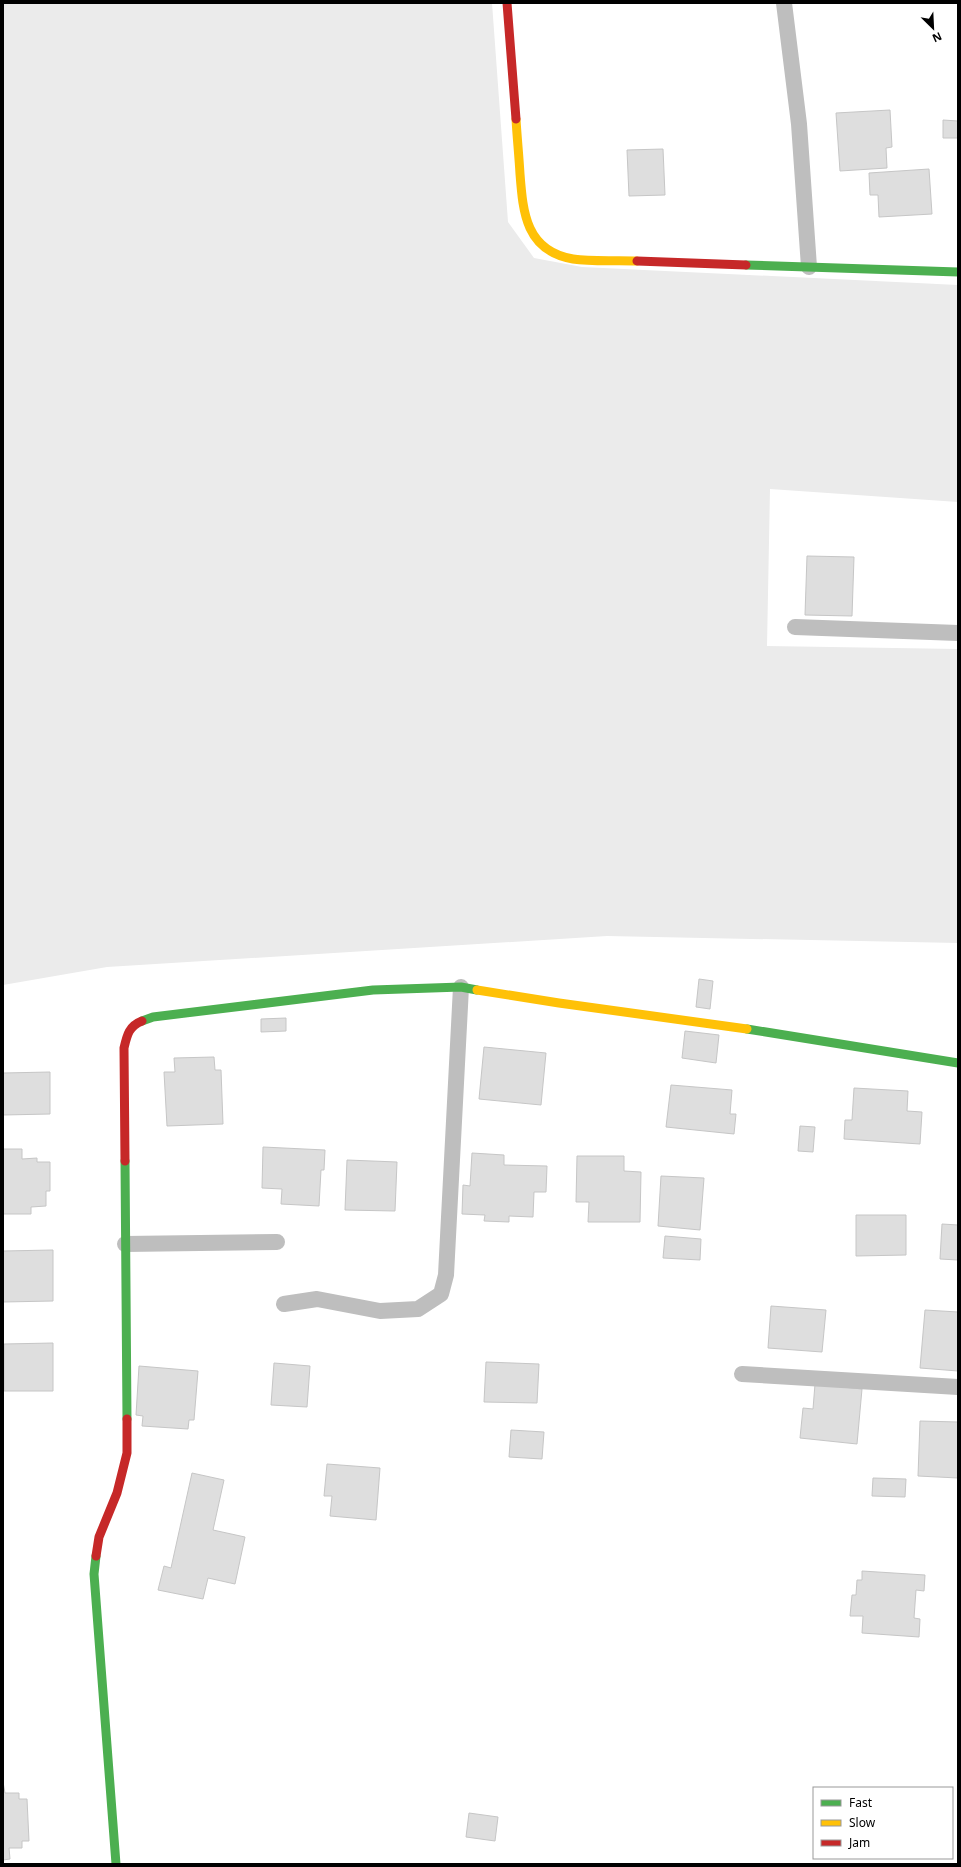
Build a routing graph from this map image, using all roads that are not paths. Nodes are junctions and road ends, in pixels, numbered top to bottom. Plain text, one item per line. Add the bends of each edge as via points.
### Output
1 (507, 3) edge
2 (784, 3) edge
3 (809, 267) junction
4 (958, 272) edge
5 (795, 627) dead end
6 (958, 633) edge
7 (461, 987) junction
8 (958, 1063) edge
9 (277, 1242) dead end
10 (125, 1244) junction
11 (284, 1304) dead end
12 (742, 1374) dead end
13 (958, 1387) edge
14 (116, 1864) edge

1 - 3 street via 523,209 529,228 537,241 553,254 573,259
2 - 3 lane via 799,124
3 - 4 street
5 - 6 lane
7 - 8 street
7 - 10 street via 373,990 153,1016 137,1022 128,1029 124,1048
7 - 11 lane via 446,1275 441,1294 418,1309 380,1311 317,1299
9 - 10 lane
10 - 14 street via 127,1453 117,1493 99,1537 94,1574
12 - 13 lane

